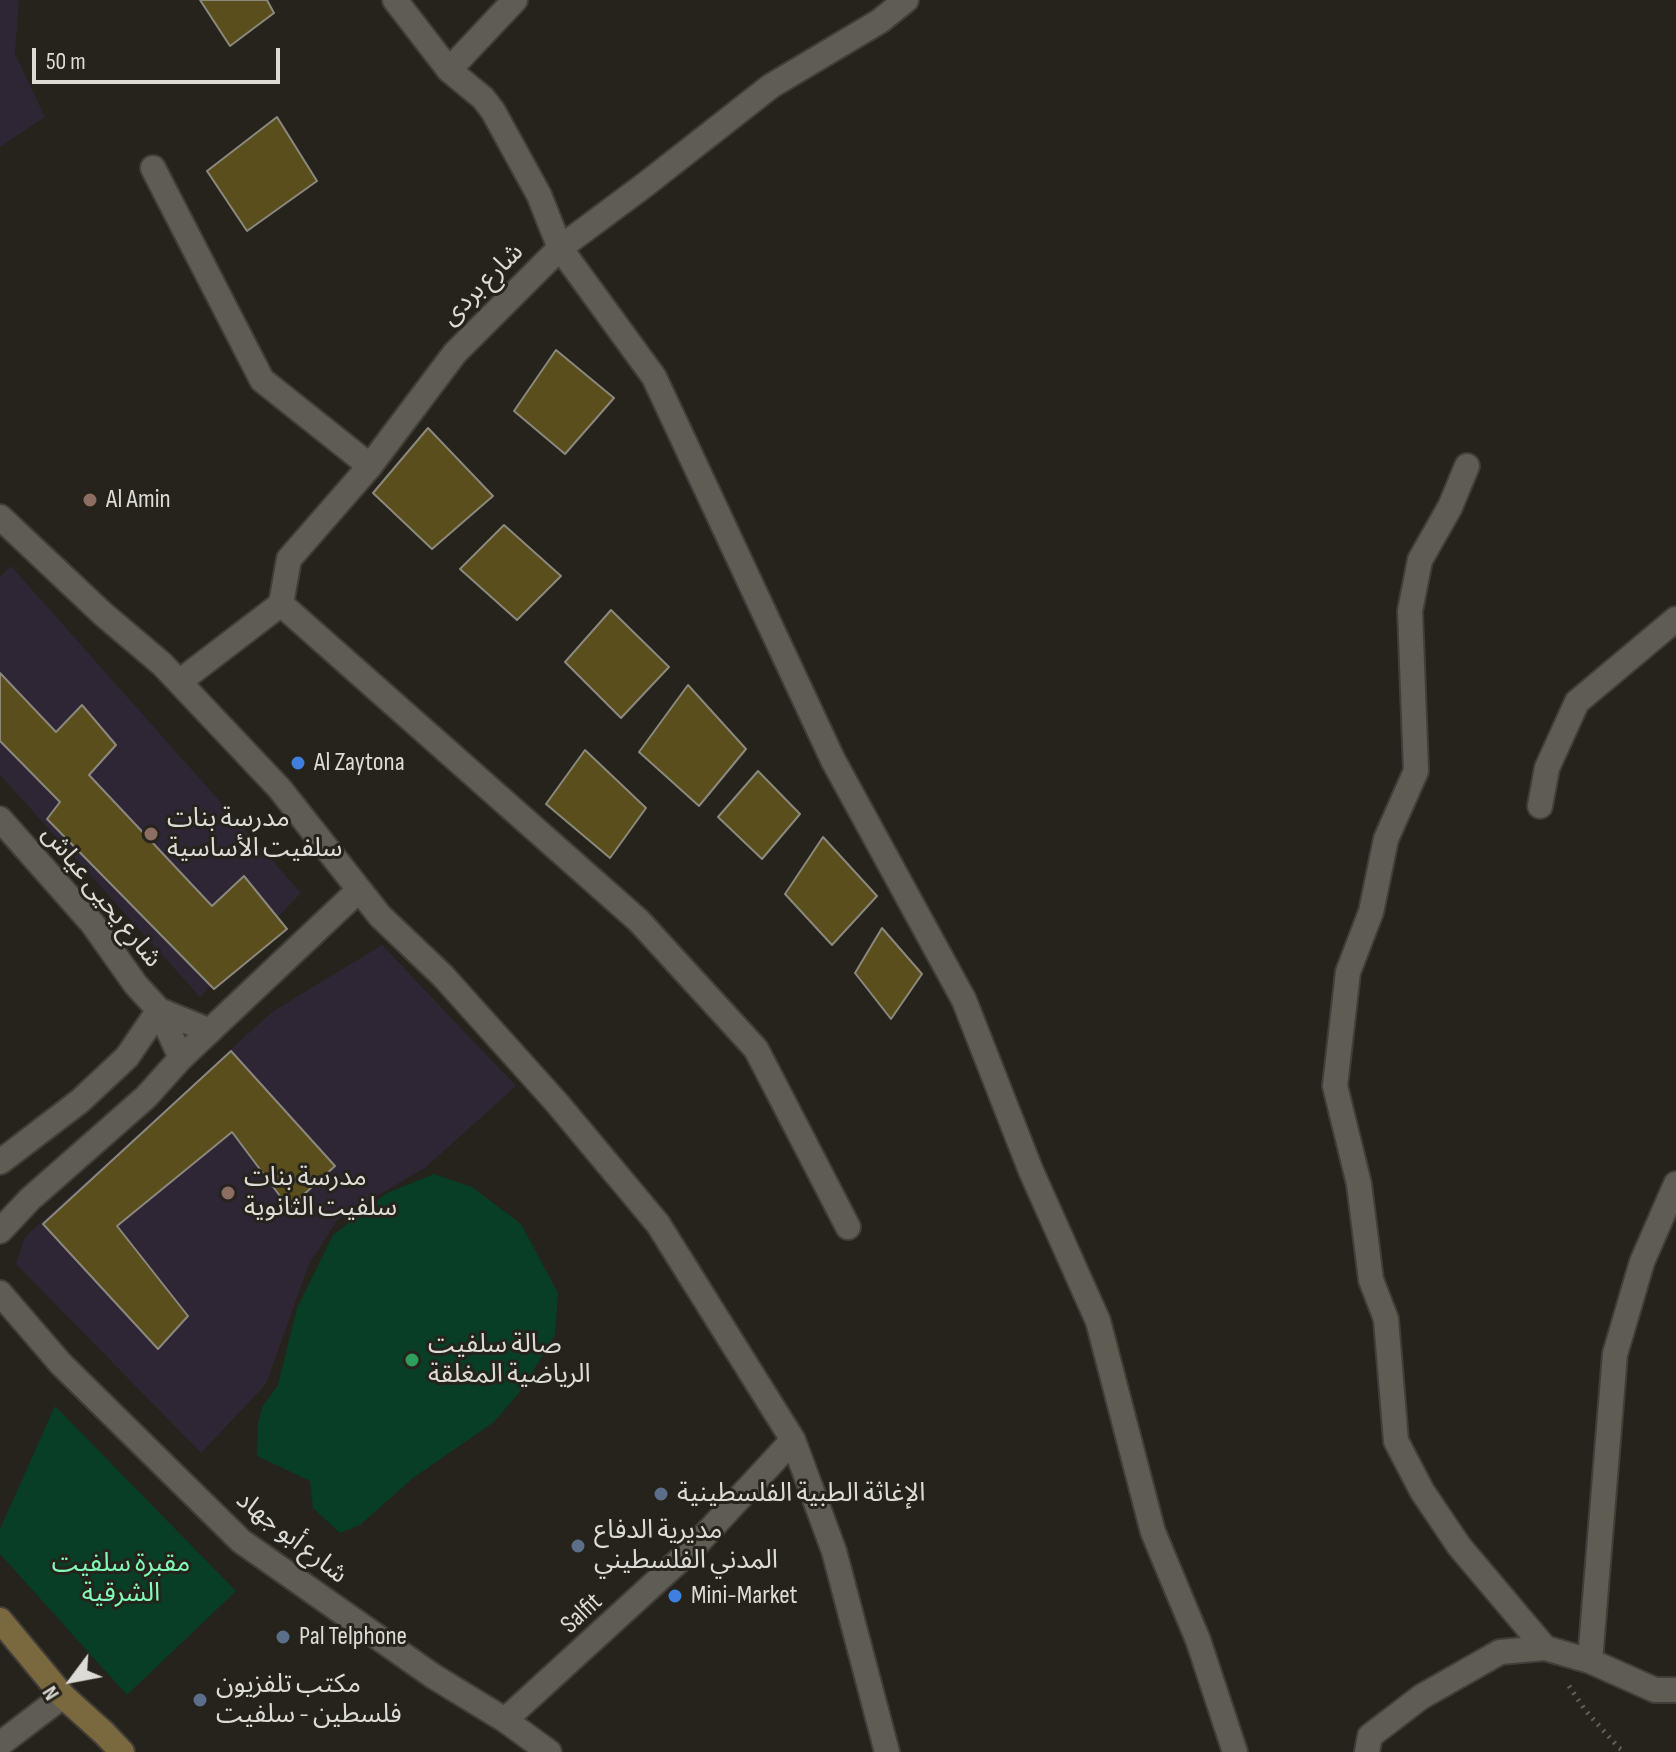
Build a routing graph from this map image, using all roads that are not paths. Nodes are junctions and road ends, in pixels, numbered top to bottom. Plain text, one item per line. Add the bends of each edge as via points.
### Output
1 (395, 0) edge
2 (515, 0) edge
3 (906, 0) edge
4 (449, 70) junction
5 (153, 168) dead end
6 (560, 248) junction
7 (370, 466) junction
8 (1467, 466) dead end
9 (0, 517) edge
10 (281, 604) junction
11 (1676, 619) edge
12 (179, 682) junction
13 (1540, 806) dead end
14 (0, 819) edge
15 (359, 890) junction
16 (159, 1010) junction
17 (210, 1031) junction
18 (181, 1058) junction
19 (0, 1162) edge
20 (1676, 1184) edge
21 (848, 1227) dead end
22 (0, 1231) edge
23 (0, 1293) edge
24 (793, 1440) junction
25 (0, 1620) edge
26 (1545, 1648) junction
27 (1590, 1661) junction
28 (1676, 1690) edge
29 (63, 1696) junction
30 (515, 1734) edge
31 (0, 1744) edge
32 (122, 1752) edge
33 (549, 1752) edge
34 (887, 1752) edge
35 (1235, 1752) edge
36 (1367, 1752) edge

1 - 4 street
2 - 4 street
3 - 6 street, شارع بردى via 771,86
4 - 6 street via 493,111 539,195
5 - 7 street via 262,380
6 - 7 street, شارع بردى via 455,353
6 - 35 street via 654,377 833,760 964,1000 1031,1171 1098,1321 1153,1532 1198,1640
7 - 10 street, شارع بردى via 289,559
8 - 26 street via 1420,560 1410,611 1416,771 1386,839 1371,912 1348,972 1335,1086 1359,1184 1371,1280 1386,1319 1396,1441 1459,1546
9 - 12 street
10 - 12 street
10 - 21 street via 639,921 756,1049
11 - 13 street via 1577,702 1547,768
12 - 15 street via 280,789
14 - 16 street, شارع يحيى عياش via 92,923
15 - 17 street
15 - 24 street via 557,1103 658,1224
16 - 17 street
16 - 18 street
16 - 19 street via 127,1057
17 - 18 street
18 - 22 street via 146,1097
20 - 27 street via 1642,1262 1615,1354
23 - 30 street, شارع أبو جهاد via 61,1364 241,1541
24 - 30 street, Salfit
24 - 34 street via 834,1551
25 - 29 main road
26 - 27 street
26 - 36 street via 1500,1652 1421,1697 1370,1736
27 - 28 street via 1655,1690
29 - 31 street
29 - 32 main road
30 - 33 street, شارع أبو جهاد

